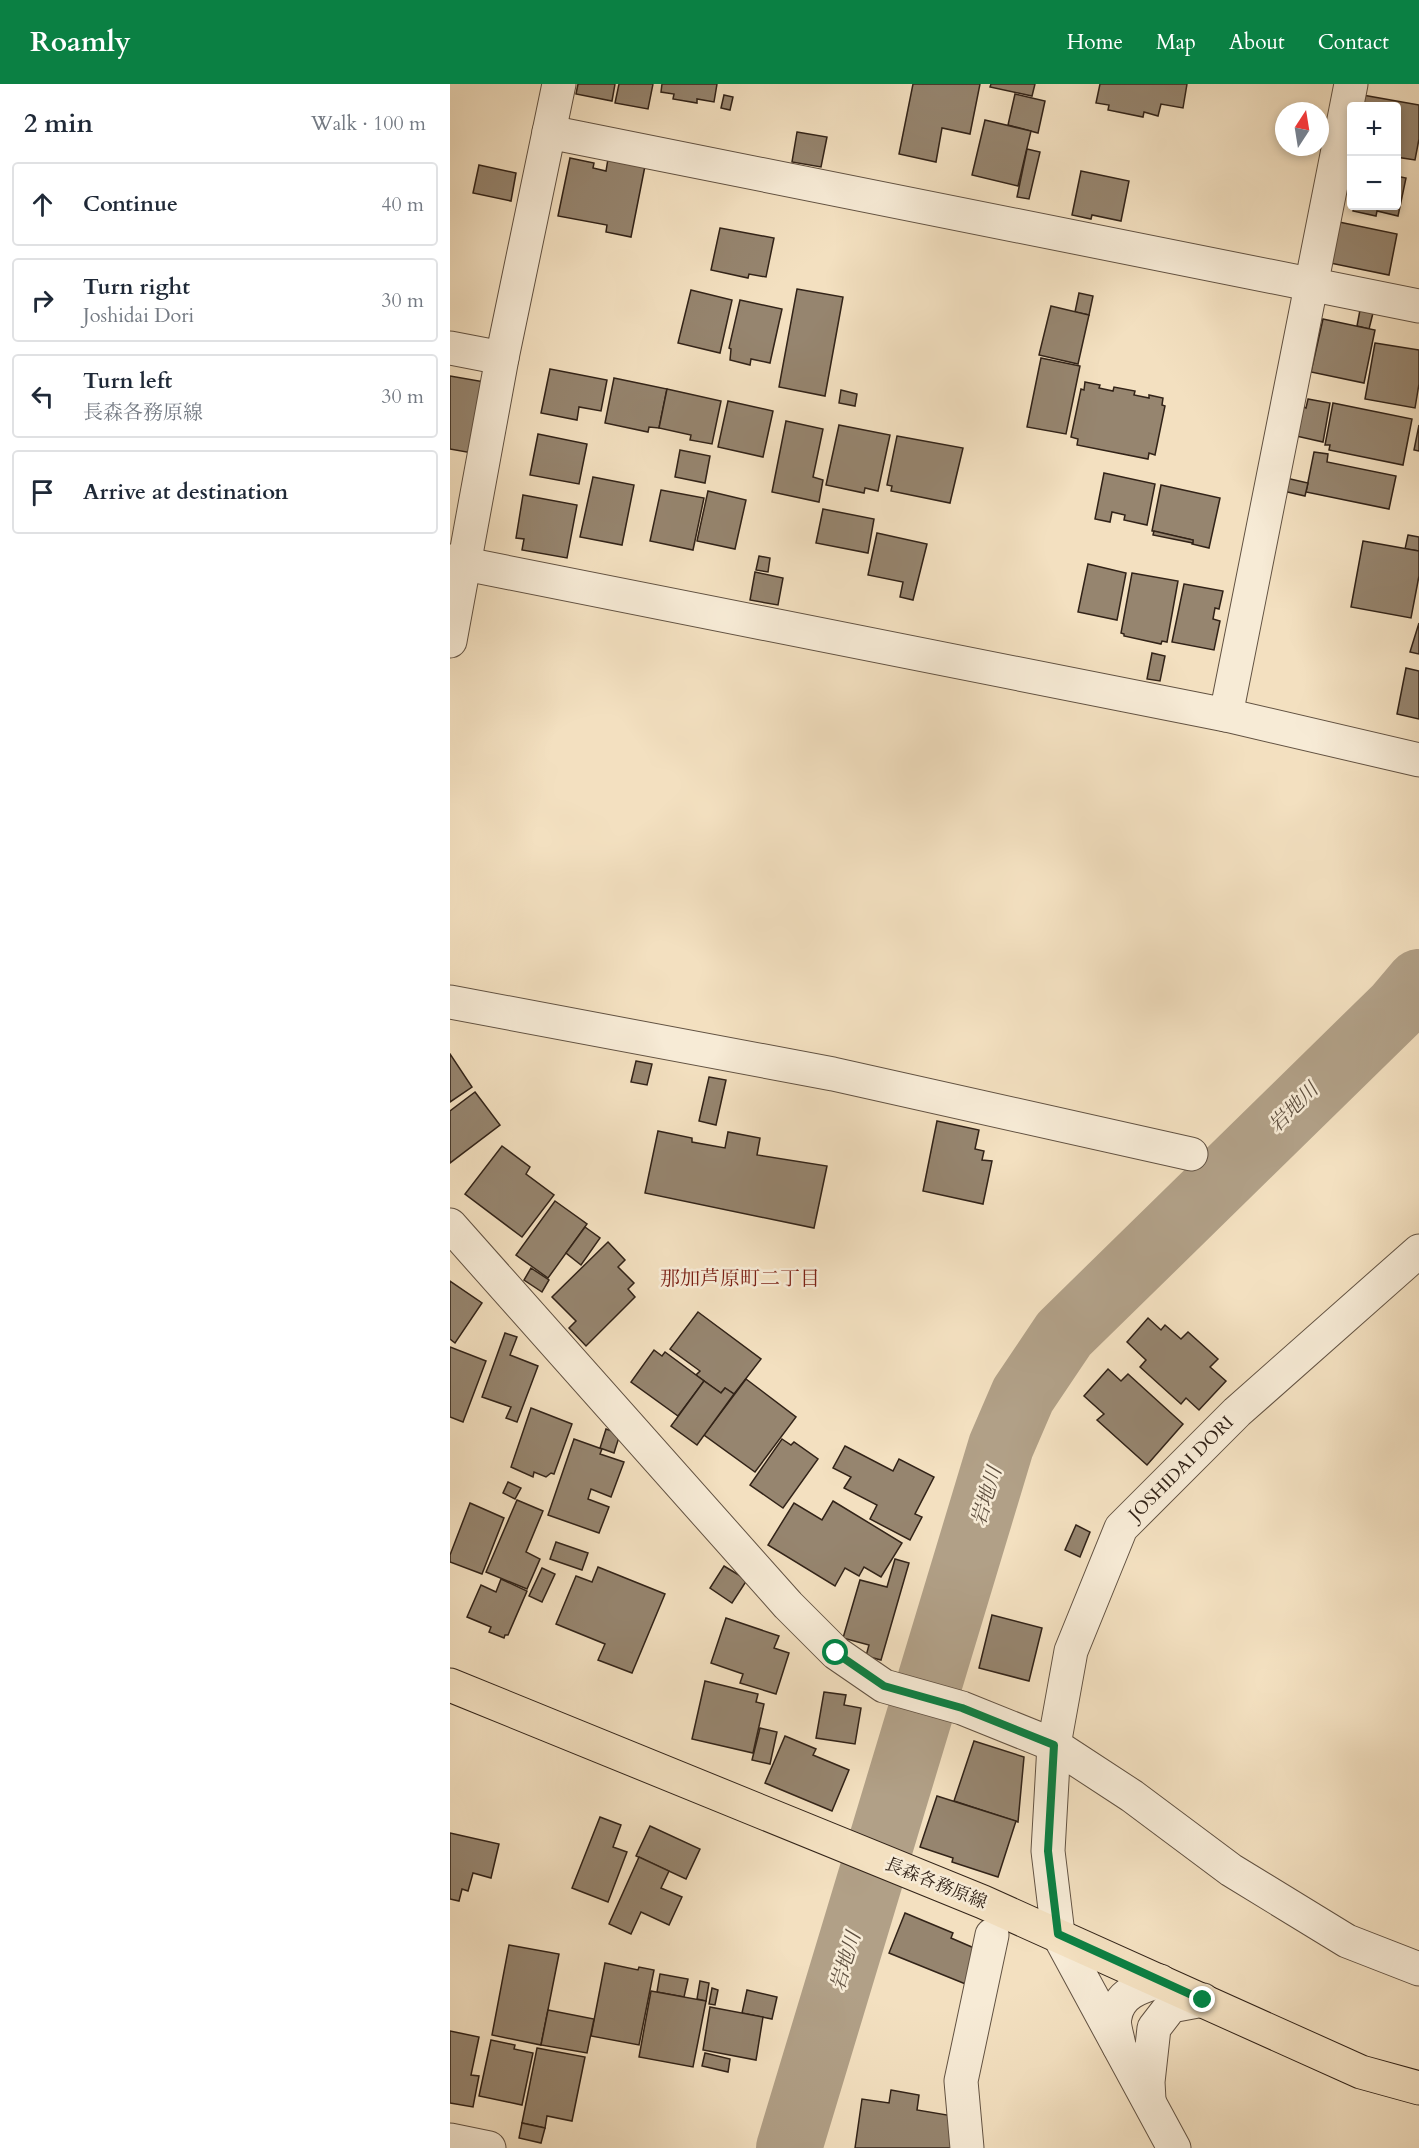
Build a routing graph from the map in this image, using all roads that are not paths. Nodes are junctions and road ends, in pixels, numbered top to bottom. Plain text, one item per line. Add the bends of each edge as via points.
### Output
1 (559, 84) edge
2 (1351, 84) edge
3 (549, 132) junction
4 (1312, 285) junction
5 (1419, 306) edge
6 (450, 348) edge
7 (502, 358) junction
8 (458, 562) edge
9 (450, 641) edge
10 (1226, 715) junction
11 (1419, 760) edge
12 (450, 1002) edge
13 (1191, 1154) dead end
14 (450, 1225) edge
15 (1419, 1251) edge
16 (450, 1685) edge
17 (1054, 1745) junction
18 (1058, 1934) junction
19 (992, 1935) dead end
20 (1419, 1969) edge
21 (1160, 1981) junction
22 (1203, 2000) junction
23 (1119, 2048) junction
24 (1419, 2088) edge
25 (1149, 2102) junction
26 (450, 2140) edge
27 (489, 2148) edge
28 (967, 2148) edge
29 (1174, 2148) edge

1 - 3 street
2 - 4 street
3 - 4 street
3 - 7 street
4 - 5 street
4 - 10 street
6 - 7 street
7 - 8 street
8 - 9 street
8 - 10 street
10 - 11 street
12 - 13 street via 833,1074
14 - 17 street via 788,1605 836,1653 884,1686 962,1708
15 - 17 street, JOSHIDAI DORI via 1237,1412 1121,1528 1071,1651
16 - 18 main road, 長森各務原線
17 - 18 street, JOSHIDAI DORI via 1048,1851
17 - 20 street via 1231,1870 1347,1941
18 - 21 main road, 長森各務原線
18 - 23 street
19 - 28 street via 961,2081
21 - 22 main road, 長森各務原線
21 - 23 street via 1135,1988 1123,1998 1114,2018
22 - 24 main road, 長森各務原線 via 1361,2072
22 - 25 street via 1171,2006 1154,2028
23 - 25 street
25 - 29 street
26 - 27 street

